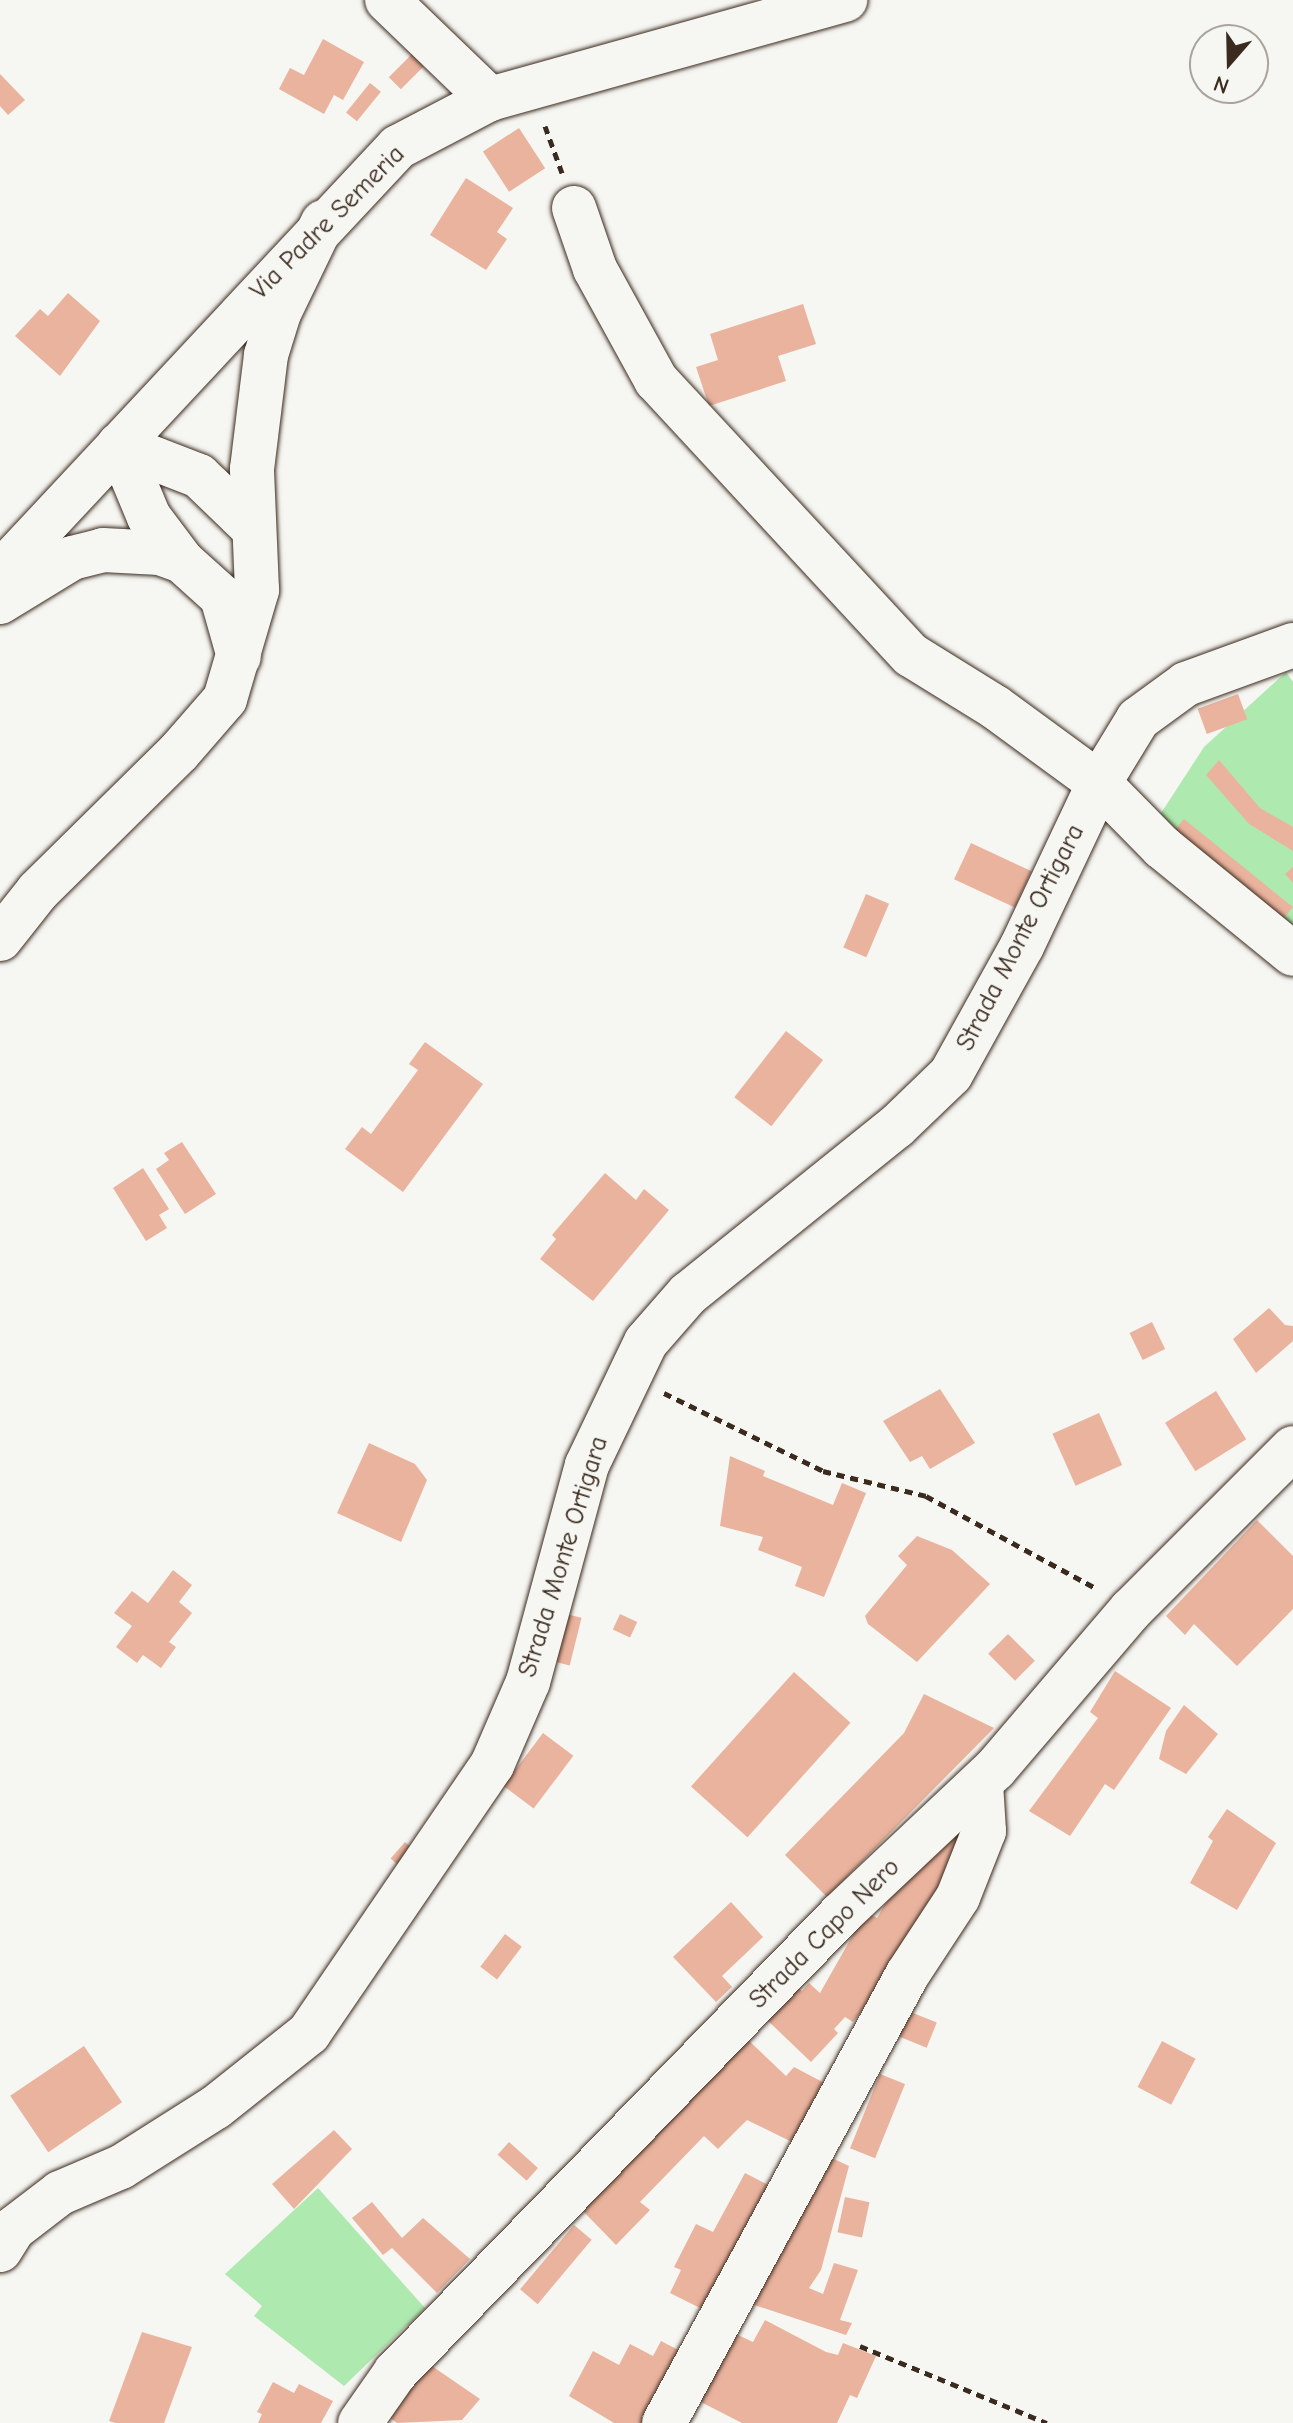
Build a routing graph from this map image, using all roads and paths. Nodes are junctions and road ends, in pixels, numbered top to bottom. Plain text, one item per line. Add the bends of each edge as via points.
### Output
1 (387, 0) edge
2 (845, 0) edge
3 (532, 87) junction
4 (490, 99) junction
5 (574, 208) joint
6 (323, 222) junction
7 (119, 445) junction
8 (254, 529) junction
9 (182, 561) junction
10 (0, 573) edge
11 (0, 602) edge
12 (1293, 645) edge
13 (239, 657) junction
14 (1099, 783) junction
15 (0, 939) edge
16 (1293, 954) edge
17 (627, 1378) junction
18 (1293, 1448) edge
19 (1105, 1596) dead end
20 (981, 1783) junction
21 (0, 2250) edge
22 (860, 2346) dead end
23 (360, 2423) edge
24 (664, 2423) edge
25 (1047, 2423) edge

1 - 4 main road
2 - 3 main road, Via Padre Semeria
3 - 4 main road, Via Padre Semeria
3 - 5 path
4 - 6 main road, Via Padre Semeria via 398,147
5 - 14 main road via 616,307 656,380 678,406 911,655 995,707
6 - 7 main road, Via Padre Semeria
6 - 8 main road via 279,313 266,355 254,434
7 - 8 main road via 199,476
7 - 9 main road via 149,517
7 - 10 main road, Via Padre Semeria
8 - 13 main road via 257,590
9 - 11 main road via 160,553 103,550 72,558
9 - 13 main road via 222,597
12 - 14 main road, Strada Monte Ortigara via 1186,684 1138,719
13 - 15 main road via 225,699 212,715 38,891
14 - 16 main road via 1162,847
14 - 17 main road, Strada Monte Ortigara via 1022,946 951,1074 896,1127 688,1294 646,1342
17 - 19 path via 815,1468 926,1496
17 - 21 main road, Strada Monte Ortigara via 587,1465 528,1682 492,1765 309,2033 216,2107 121,2167 60,2193 13,2229
18 - 20 main road, Strada Capo Nero via 1131,1610
20 - 23 main road, Strada Capo Nero via 840,1915 395,2373
20 - 24 main road via 984,1831 958,1897 907,1975
22 - 25 path

